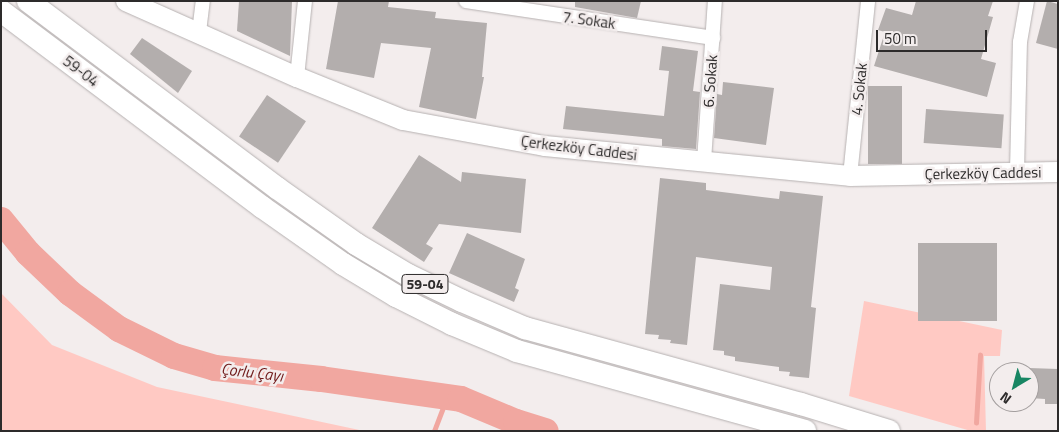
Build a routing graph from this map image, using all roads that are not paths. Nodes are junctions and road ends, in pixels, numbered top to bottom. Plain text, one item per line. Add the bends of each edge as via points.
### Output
1 (28, 1) edge
2 (126, 1) edge
3 (203, 1) edge
4 (305, 1) edge
5 (466, 1) edge
6 (715, 1) edge
7 (868, 1) edge
8 (1027, 1) edge
9 (1, 11) edge
10 (199, 32) junction
11 (713, 38) junction
12 (297, 77) junction
13 (704, 162) junction
14 (1017, 172) junction
15 (1058, 172) edge
16 (850, 176) junction
17 (805, 431) edge
18 (889, 431) edge

1 - 18 main road, 59-04 via 276,188 356,244 408,275 525,328
2 - 10 main road, Çerkezköy Caddesi
3 - 10 street
4 - 12 street
5 - 11 street, 7. Sokak
6 - 11 street, 6. Sokak
7 - 16 street, 4. Sokak
8 - 14 street via 1020,42
9 - 17 main road, 59-04 / 59-04 via 262,207 343,264 396,296 452,324 517,350
10 - 12 main road, Çerkezköy Caddesi
11 - 13 street, 6. Sokak
12 - 13 main road, Çerkezköy Caddesi via 403,120 545,146
13 - 16 main road, Çerkezköy Caddesi
14 - 15 main road, Çerkezköy Caddesi
14 - 16 main road, Çerkezköy Caddesi

